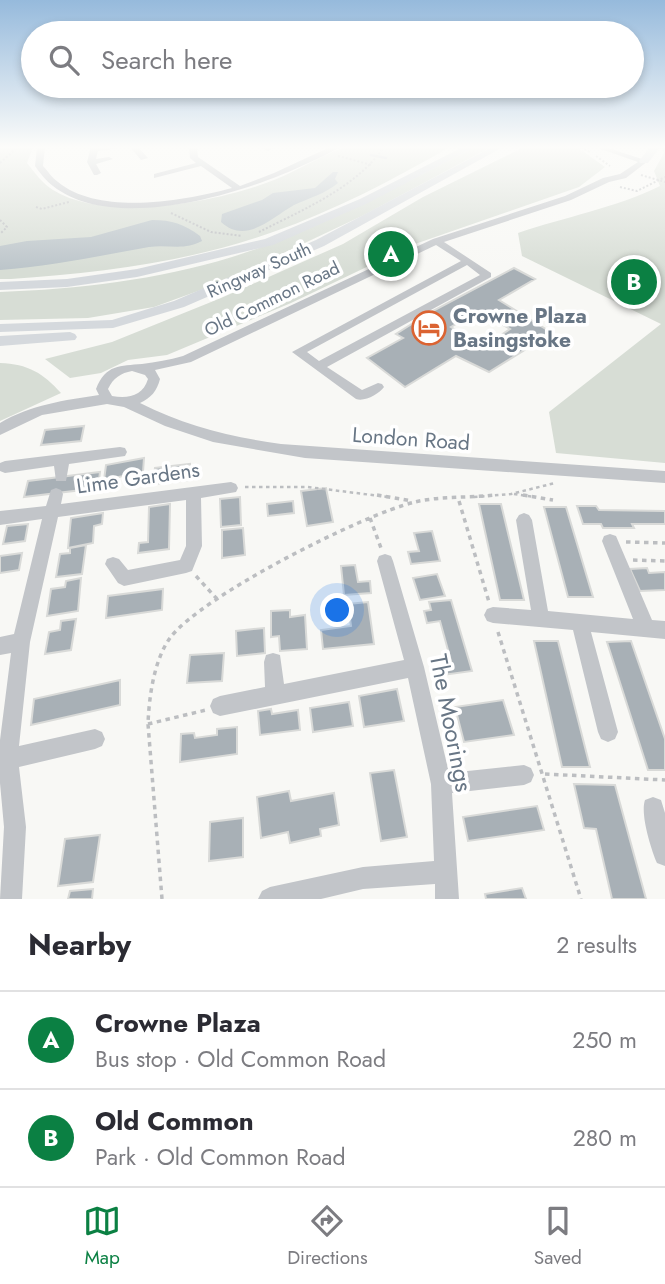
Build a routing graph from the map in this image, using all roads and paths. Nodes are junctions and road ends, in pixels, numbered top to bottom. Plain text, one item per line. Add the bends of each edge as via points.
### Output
1 (61, 189) edge
2 (239, 189) edge
3 (333, 189) edge
4 (394, 189) edge
5 (409, 189) edge
6 (592, 189) edge
7 (72, 200) dead end
8 (36, 207) dead end
9 (169, 212) dead end
10 (0, 220) edge
11 (0, 234) edge
12 (436, 241) junction
13 (468, 261) junction
14 (0, 286) edge
15 (396, 299) junction
16 (418, 313) junction
17 (366, 315) junction
18 (113, 324) junction
19 (0, 328) edge
20 (386, 330) junction
21 (0, 341) edge
22 (187, 359) junction
23 (318, 367) junction
24 (141, 368) junction
25 (104, 381) junction
26 (153, 385) junction
27 (377, 387) dead end
28 (107, 399) junction
29 (126, 402) junction
30 (65, 404) junction
31 (159, 416) junction
32 (0, 430) edge
33 (120, 452) dead end
34 (62, 460) junction
35 (5, 467) dead end
36 (61, 477) dead end
37 (665, 477) edge
38 (565, 481) dead end
39 (232, 488) joint
40 (56, 494) dead end
41 (193, 494) junction
42 (511, 494) junction
43 (553, 500) dead end
44 (459, 501) dead end
45 (416, 502) junction
46 (52, 513) junction
47 (0, 518) edge
48 (370, 518) junction
49 (524, 520) dead end
50 (610, 541) joint
51 (665, 543) edge
52 (618, 560) junction
53 (385, 561) joint
54 (665, 561) edge
55 (113, 564) dead end
56 (186, 566) junction
57 (217, 599) junction
58 (493, 614) junction
59 (541, 619) junction
60 (580, 624) junction
61 (646, 628) junction
62 (665, 630) edge
63 (21, 642) junction
64 (0, 646) edge
65 (273, 662) dead end
66 (415, 667) junction
67 (275, 693) junction
68 (220, 706) joint
69 (148, 724) junction
70 (608, 732) dead end
71 (95, 739) dead end
72 (8, 759) junction
73 (534, 774) junction
74 (665, 780) edge
75 (441, 784) junction
76 (653, 808) dead end
77 (665, 855) edge
78 (445, 872) junction
79 (10, 899) edge
80 (162, 899) edge
81 (270, 899) edge
82 (447, 899) edge
83 (581, 899) edge

1 - 2 street via 99,201 158,204
3 - 9 path via 253,235 211,235
4 - 14 main road, Ringway South via 269,242 191,262 68,283
5 - 18 main road, Ringway South via 320,243 200,296
6 - 12 street, Old Common Road
7 - 8 path via 66,205
10 - 11 path via 7,227
12 - 13 street
12 - 22 street, Old Common Road
13 - 15 street
13 - 16 street via 487,275
15 - 16 street
15 - 17 street
16 - 20 street
17 - 20 street
17 - 23 street via 298,352
18 - 19 main road, Ringway South
18 - 21 main road via 68,337
20 - 23 street
22 - 24 street, Old Common Road
22 - 26 street, Old Common Road
23 - 27 street via 361,396
24 - 25 street via 115,371
24 - 26 street via 150,372
25 - 28 street
25 - 30 street
26 - 29 street via 144,396
26 - 31 street via 152,406
28 - 29 street
28 - 30 street
29 - 31 street, London Road
30 - 32 street via 20,418
31 - 37 street, London Road via 204,436 305,453
33 - 34 street
34 - 35 street
34 - 36 street
38 - 42 path
39 - 41 street, Lime Gardens
39 - 45 path via 326,486
40 - 46 street
41 - 46 street, Lime Gardens
41 - 56 street via 194,546
42 - 43 path
42 - 45 path
44 - 58 path
45 - 48 path
46 - 47 street, Lime Gardens
46 - 63 street, Lime Gardens
48 - 53 path
48 - 57 path
49 - 59 street
50 - 51 path
50 - 52 street
52 - 54 path
52 - 61 street
53 - 66 street, The Moorings
55 - 56 street via 124,578
56 - 57 path
57 - 69 path via 170,638 154,676
58 - 59 street
58 - 73 path
59 - 60 street
60 - 61 street
60 - 70 street
61 - 62 street
63 - 64 street
63 - 72 street, Lime Gardens
65 - 67 street
66 - 67 street
66 - 75 street, The Moorings
67 - 68 street
68 - 69 path
69 - 80 path
71 - 72 street
72 - 79 street, Lime Gardens via 15,827
73 - 74 path
73 - 75 street
73 - 83 path
75 - 78 street, The Moorings
76 - 77 street
78 - 81 street via 363,878
78 - 82 street, The Moorings

